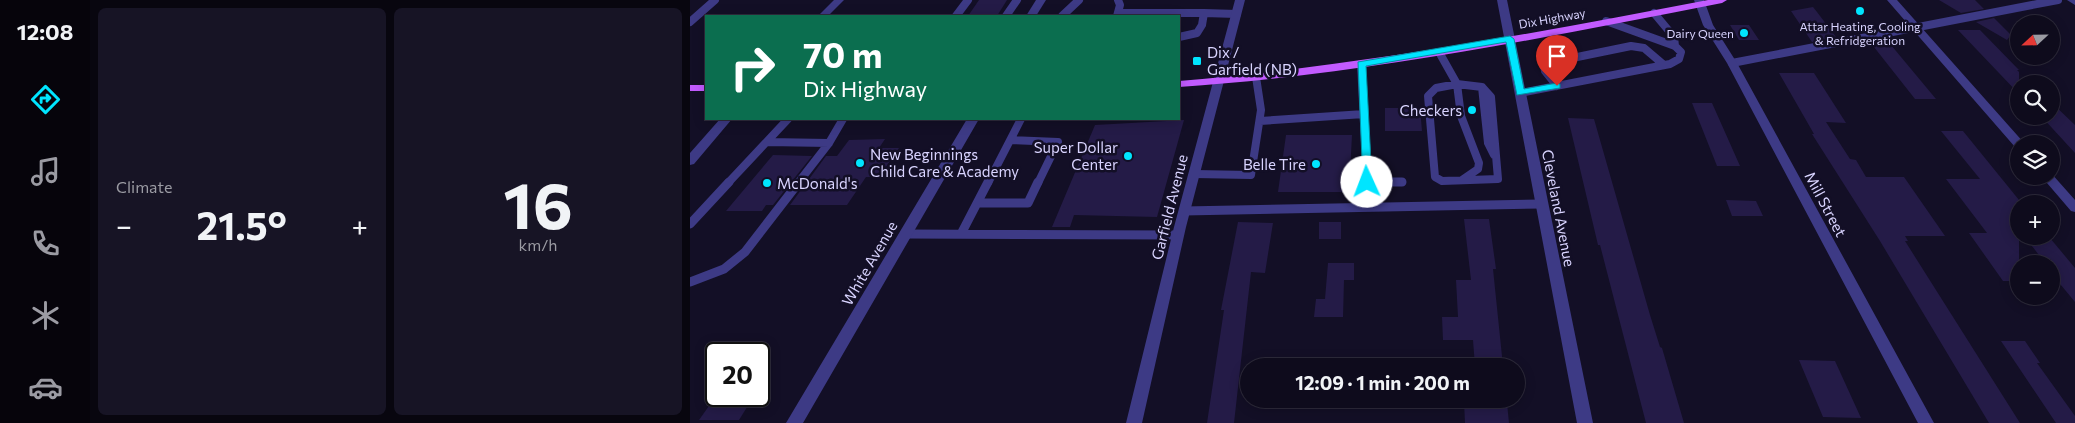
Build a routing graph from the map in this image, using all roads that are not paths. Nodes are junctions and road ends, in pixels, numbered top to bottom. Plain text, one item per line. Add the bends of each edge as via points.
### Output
1 (715, 0) edge
2 (839, 0) edge
3 (968, 0) edge
4 (1017, 0) edge
5 (1041, 0) edge
6 (1079, 0) edge
7 (1118, 0) edge
8 (1240, 0) edge
9 (1502, 0) edge
10 (1722, 0) edge
11 (1892, 0) edge
12 (2058, 0) edge
13 (1700, 2) edge
14 (1204, 12) junction
15 (1654, 13) junction
16 (1236, 14) junction
17 (824, 15) edge
18 (957, 15) edge
19 (1007, 15) edge
20 (1032, 15) edge
21 (1063, 15) edge
22 (1118, 15) edge
23 (1606, 21) junction
24 (690, 22) edge
25 (1915, 27) junction
26 (1180, 37) edge
27 (1510, 39) junction
28 (1675, 46) junction
29 (1439, 52) junction
30 (1732, 63) junction
31 (1362, 64) junction
32 (1664, 65) junction
33 (1256, 77) junction
34 (1220, 81) junction
35 (1180, 84) edge
36 (1457, 84) junction
37 (1557, 86) junction
38 (1482, 87) joint
39 (690, 88) edge
40 (705, 88) edge
41 (1520, 93) junction
42 (1364, 114) junction
43 (725, 120) edge
44 (787, 120) edge
45 (842, 120) edge
46 (972, 120) edge
47 (1021, 120) edge
48 (1260, 121) junction
49 (2011, 135) edge
50 (1011, 140) junction
51 (767, 142) junction
52 (828, 143) junction
53 (1496, 160) joint
54 (690, 161) edge
55 (1194, 174) junction
56 (1459, 181) junction
57 (1402, 182) dead end
58 (2055, 185) edge
59 (978, 203) junction
60 (1541, 204) junction
61 (2075, 208) edge
62 (1184, 211) junction
63 (690, 224) edge
64 (905, 234) junction
65 (961, 234) junction
66 (1178, 235) junction
67 (690, 282) edge
68 (794, 423) edge
69 (1134, 423) edge
70 (1585, 423) edge
71 (1926, 423) edge

1 - 24 lane
2 - 17 street
3 - 18 lane
4 - 19 lane
5 - 20 street
6 - 21 lane
7 - 22 lane
8 - 16 street, Garfield Avenue
9 - 27 street, Cleveland Avenue
10 - 13 main road, Dix Highway
11 - 25 street
12 - 25 lane
13 - 15 main road, Dix Highway
13 - 30 street, Mill Street via 1708,25
14 - 16 lane
14 - 22 lane
14 - 26 lane via 1197,33
15 - 23 main road, Dix Highway
15 - 28 lane via 1674,37
16 - 34 street, Garfield Avenue
23 - 27 main road, Dix Highway
23 - 28 lane
25 - 30 lane
25 - 49 street
27 - 29 main road, Dix Highway
27 - 41 street, Cleveland Avenue
28 - 32 lane via 1681,52 1680,59
29 - 31 main road, Dix Highway
29 - 36 lane
30 - 71 street, Mill Street
31 - 33 main road, Dix Highway
31 - 42 lane
32 - 37 lane
32 - 37 lane via 1644,48 1631,46 1548,63 1544,66 1545,71
33 - 34 main road, Dix Highway
33 - 48 lane
34 - 35 main road, Dix Highway
34 - 55 street, Garfield Avenue
36 - 38 lane
36 - 56 lane via 1461,116 1479,162 1478,169
36 - 56 lane via 1436,88 1428,96 1435,177 1442,181
37 - 41 lane
38 - 53 lane via 1488,143
39 - 40 main road
41 - 60 street, Cleveland Avenue
42 - 48 lane
42 - 57 lane via 1367,182
43 - 54 street
44 - 51 lane
45 - 52 lane
46 - 64 street, White Avenue
47 - 50 lane
48 - 55 lane via 1251,174
50 - 59 lane
50 - 59 lane via 1058,142 1028,203
51 - 52 lane
51 - 63 lane
52 - 67 lane via 745,252 724,268
53 - 56 lane via 1498,179
55 - 62 street, Garfield Avenue
58 - 61 street
59 - 65 lane
60 - 62 lane
60 - 70 street, Cleveland Avenue
62 - 66 street, Garfield Avenue
64 - 65 lane
64 - 68 street, White Avenue
65 - 66 lane
66 - 69 street, Garfield Avenue

